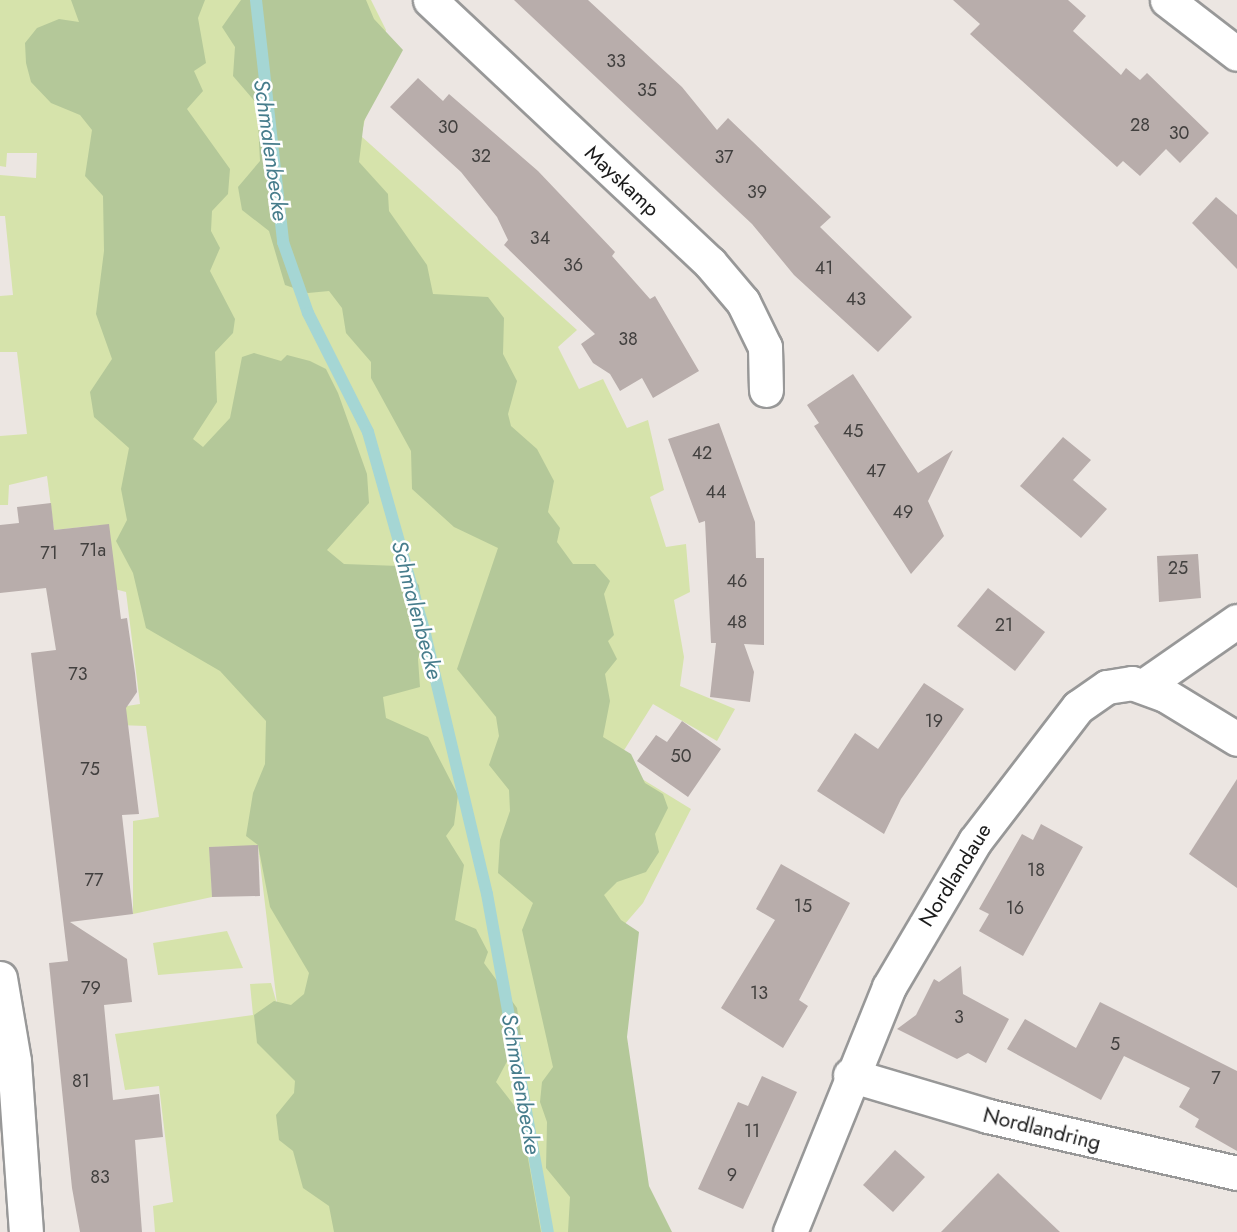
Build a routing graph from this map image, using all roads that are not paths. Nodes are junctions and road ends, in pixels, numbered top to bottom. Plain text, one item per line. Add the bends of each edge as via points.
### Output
1 (430, 0) edge
2 (1167, 0) edge
3 (1237, 54) edge
4 (766, 390) dead end
5 (1237, 621) edge
6 (1144, 685) junction
7 (1237, 739) edge
8 (0, 978) edge
9 (850, 1075) junction
10 (1237, 1173) edge
11 (26, 1232) edge
12 (790, 1232) edge

1 - 4 street, Mayskamp via 716,271 743,302 765,347
2 - 3 street
5 - 6 street
6 - 7 street
6 - 9 street, Nordlandaue via 1120,683 1095,693 1000,805 909,950
8 - 11 street via 14,1060
9 - 10 street, Nordlandring via 978,1114
9 - 12 street, Nordlandaue

